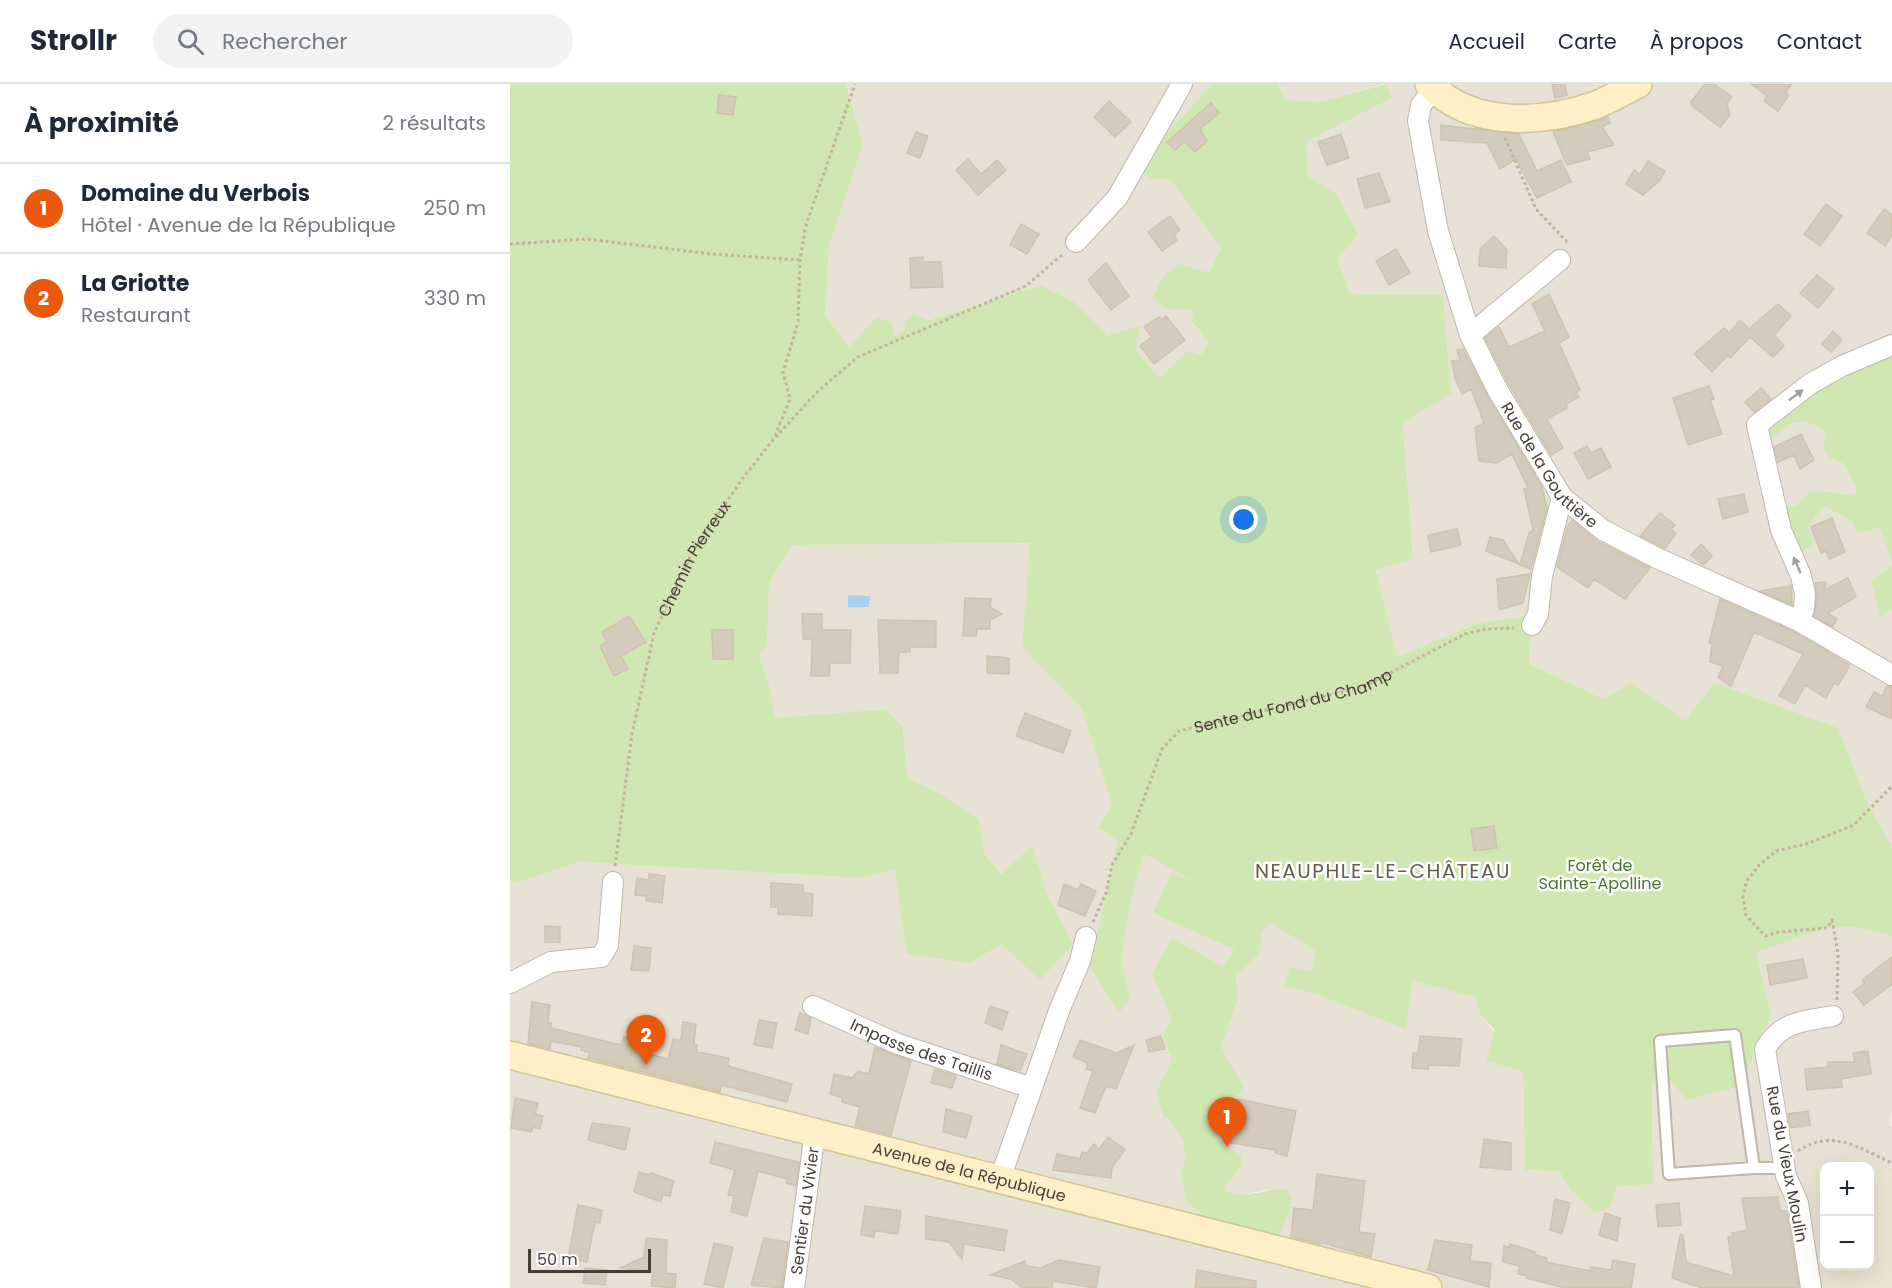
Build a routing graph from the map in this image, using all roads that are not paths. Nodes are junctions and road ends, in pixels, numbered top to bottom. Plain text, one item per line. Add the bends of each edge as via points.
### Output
1 (1182, 84) edge
2 (1638, 84) edge
3 (1431, 87) edge
4 (1076, 242) road end
5 (1560, 260) road end
6 (1470, 335) junction
7 (1892, 345) edge
8 (1562, 497) junction
9 (1799, 621) junction
10 (1533, 625) road end
11 (1892, 675) edge
12 (613, 882) road end
13 (1086, 938) road end
14 (510, 983) edge
15 (813, 1006) dead end
16 (1833, 1016) road end
17 (510, 1055) edge
18 (1032, 1088) junction
19 (814, 1132) junction
20 (1785, 1164) junction
21 (1754, 1168) junction
22 (1000, 1179) junction
23 (794, 1288) edge
24 (1428, 1288) edge
25 (1811, 1288) edge

1 - 4 street via 1117,198
2 - 3 main road via 1595,106 1550,117 1476,114
3 - 6 street, Rue de la Gouttière via 1418,121 1438,231
5 - 6 street
6 - 8 street, Rue de la Gouttière via 1497,389
9 -> 7 street via 1804,609 1802,576 1781,530 1758,425 1810,384
8 - 9 street, Rue de la Gouttière via 1603,530
8 - 10 street
9 - 11 street, Rue de la Gouttière
12 - 14 street via 608,945 601,957 551,962
13 - 18 street
15 - 18 street, Impasse des Taillis via 898,1044
16 - 20 street, Rue du Vieux Moulin via 1784,1027 1765,1049
17 - 19 main road, Avenue de la République
18 - 22 street
19 - 22 main road, Avenue de la République
19 - 23 street, Sentier du Vivier
20 - 21 lane
20 - 25 street, Rue du Vieux Moulin via 1798,1203
21 - 21 lane via 1735,1035 1660,1041 1669,1174
22 - 24 main road, Avenue de la République

